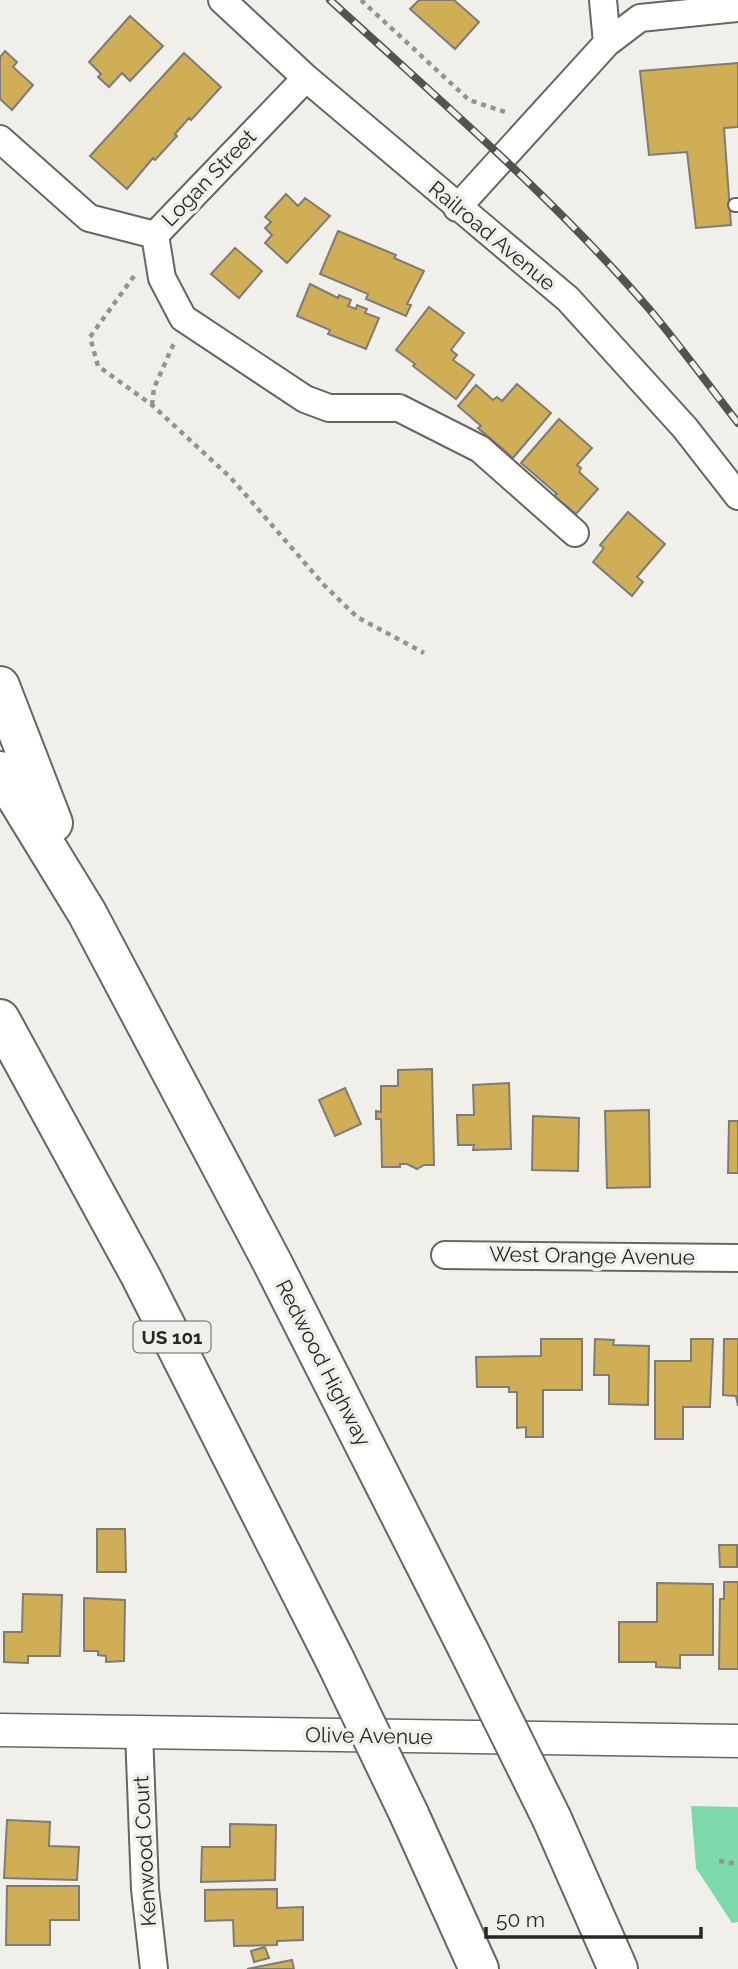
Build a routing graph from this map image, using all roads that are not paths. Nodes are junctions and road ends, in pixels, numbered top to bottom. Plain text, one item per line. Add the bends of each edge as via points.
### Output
1 (222, 0) edge
2 (603, 0) edge
3 (738, 8) edge
4 (607, 43) junction
5 (306, 78) junction
6 (0, 139) edge
7 (457, 208) junction
8 (157, 245) junction
9 (738, 496) edge
10 (575, 533) dead end
11 (0, 686) edge
12 (0, 771) edge
13 (87, 913) junction
14 (0, 1019) edge
15 (445, 1255) dead end
16 (738, 1258) edge
17 (0, 1730) edge
18 (139, 1732) junction
19 (738, 1741) edge
20 (154, 1969) edge
21 (479, 1969) edge
22 (618, 1969) edge

1 - 5 street, Railroad Avenue
2 - 4 street
3 - 4 street via 640,18
4 - 7 street
5 - 7 street, Railroad Avenue
5 - 8 street, Logan Street
6 - 8 street, Logan Street via 89,218
7 - 9 street, Railroad Avenue via 568,299 685,428
8 - 10 street via 162,278 183,318 305,400 329,408 399,408 468,442
11 - 13 highway
12 - 13 highway, Redwood Highway
13 - 22 highway, Redwood Highway, bridge via 272,1262 469,1651 552,1819
14 - 21 highway, US 101, bridge via 140,1275 335,1660
15 - 16 street, West Orange Avenue
17 - 18 street, Olive Avenue
18 - 19 street, Olive Avenue
18 - 20 street, Kenwood Court via 145,1889

